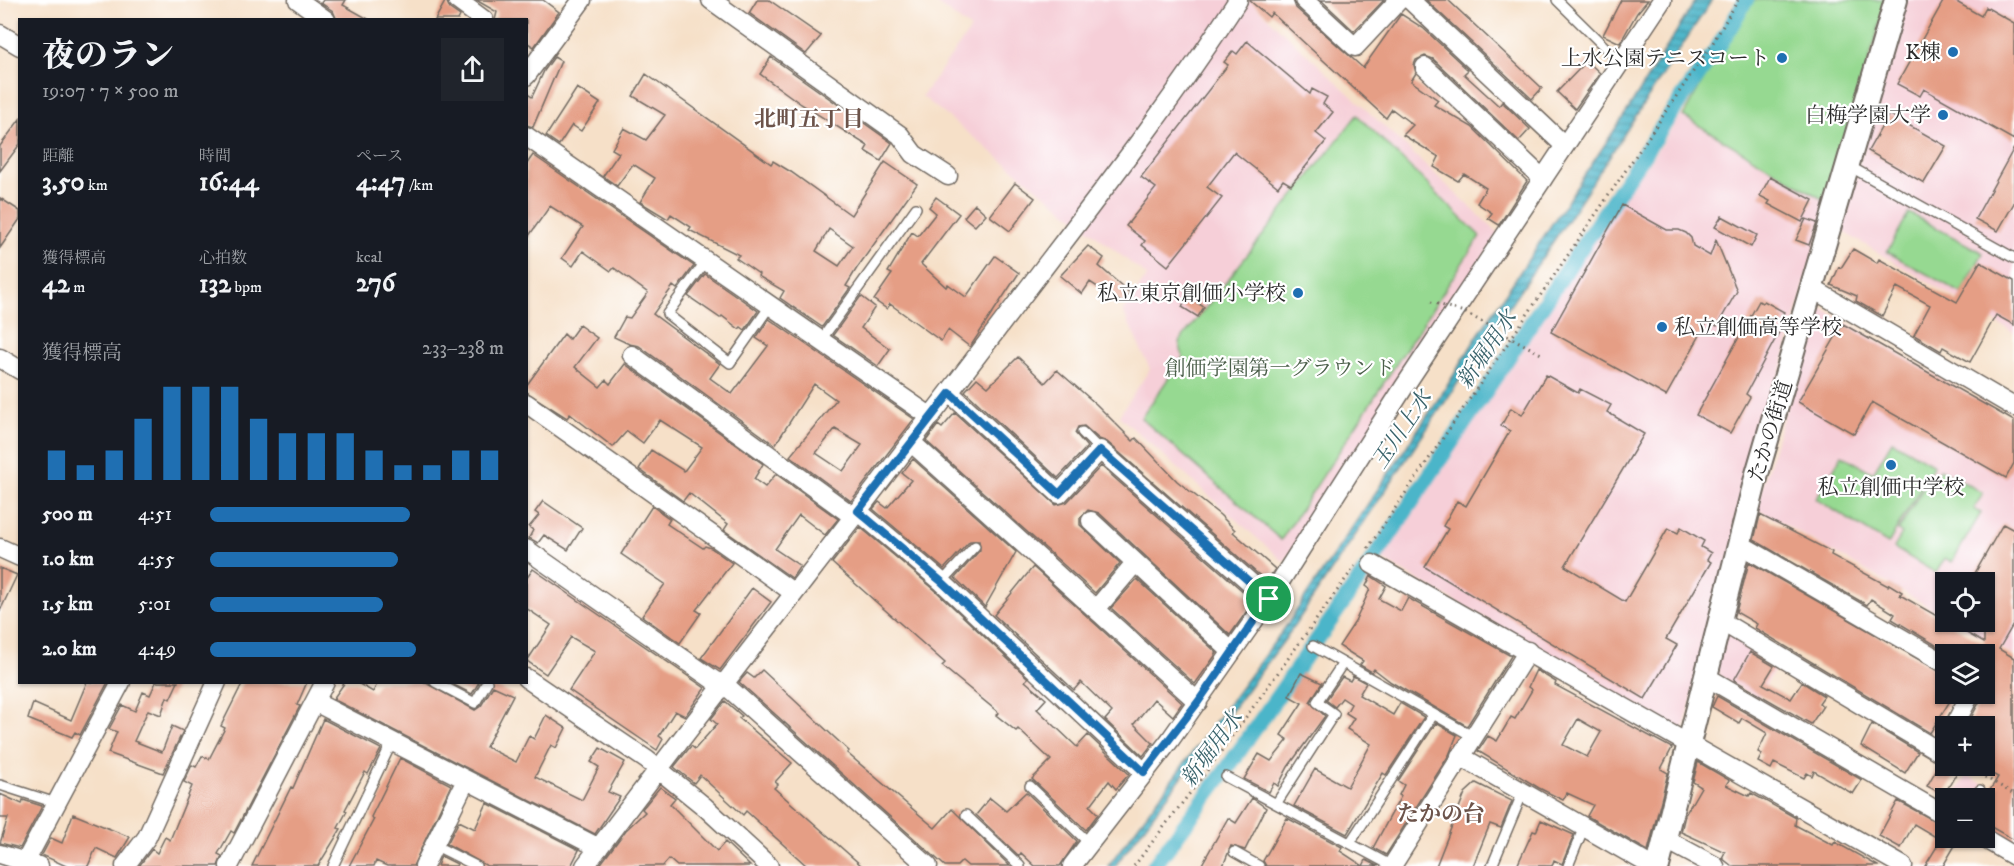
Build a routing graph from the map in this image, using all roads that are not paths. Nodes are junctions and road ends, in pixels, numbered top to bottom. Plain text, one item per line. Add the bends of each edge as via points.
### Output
1 (298, 0) edge
2 (457, 0) edge
3 (582, 0) edge
4 (711, 0) edge
5 (1238, 0) edge
6 (1304, 0) edge
7 (1399, 0) edge
8 (1410, 0) edge
9 (1557, 0) edge
10 (1662, 0) edge
11 (1896, 0) edge
12 (323, 18) edge
13 (481, 18) edge
14 (0, 34) edge
15 (18, 45) edge
16 (533, 54) edge
17 (1621, 63) junction
18 (1425, 68) dead end
19 (528, 70) edge
20 (528, 137) edge
21 (1564, 145) junction
22 (1849, 166) junction
23 (948, 176) dead end
24 (1543, 179) junction
25 (916, 208) dead end
26 (2014, 258) edge
27 (706, 261) junction
28 (1813, 289) junction
29 (770, 306) junction
30 (821, 340) junction
31 (632, 355) dead end
32 (0, 358) edge
33 (18, 369) edge
34 (950, 393) junction
35 (528, 404) edge
36 (2014, 407) edge
37 (931, 417) junction
38 (1082, 432) dead end
39 (912, 442) junction
40 (1100, 450) junction
41 (856, 514) junction
42 (1091, 522) dead end
43 (1738, 543) junction
44 (975, 546) dead end
45 (0, 548) edge
46 (528, 550) edge
47 (18, 556) edge
48 (1367, 557) road end
49 (1135, 563) junction
50 (942, 582) junction
51 (794, 593) junction
52 (1269, 599) junction
53 (1097, 609) junction
54 (1719, 620) junction
55 (1313, 646) dead end
56 (1528, 651) junction
57 (1232, 652) junction
58 (1935, 658) edge
59 (1343, 663) junction
60 (1705, 676) junction
61 (528, 679) edge
62 (723, 682) junction
63 (120, 684) edge
64 (216, 684) edge
65 (324, 684) edge
66 (439, 684) edge
67 (486, 684) edge
68 (315, 702) junction
69 (1198, 702) junction
70 (1432, 715) junction
71 (1472, 736) junction
72 (392, 742) junction
73 (1688, 743) junction
74 (1935, 749) edge
75 (1460, 756) junction
76 (657, 768) junction
77 (1144, 772) junction
78 (1226, 777) dead end
79 (466, 780) junction
80 (0, 785) edge
81 (1030, 786) dead end
82 (1523, 792) junction
83 (56, 803) junction
84 (1276, 804) junction
85 (1935, 810) edge
86 (966, 815) dead end
87 (1584, 827) junction
88 (1665, 838) junction
89 (1089, 843) junction
90 (1350, 843) junction
91 (434, 845) junction
92 (1995, 845) edge
93 (599, 848) junction
94 (1234, 852) dead end
95 (0, 854) edge
96 (2014, 856) edge
97 (28, 865) edge
98 (124, 866) edge
99 (229, 866) edge
100 (333, 866) edge
101 (424, 866) edge
102 (476, 866) edge
103 (586, 866) edge
104 (769, 866) edge
105 (928, 866) edge
106 (1020, 866) edge
107 (1072, 866) edge
108 (1259, 866) edge
109 (1392, 866) edge
110 (1492, 866) edge
111 (1568, 866) edge
112 (1652, 866) edge
113 (1658, 866) edge
114 (1715, 866) edge
115 (1903, 866) edge

1 - 12 street
2 - 13 street
3 - 16 street
4 - 23 street via 900,135 914,154
5 - 34 street via 1185,81
6 - 7 street via 1356,47
8 - 21 street
9 - 17 lane
10 - 17 street
11 - 22 street, たかの街道
14 - 15 street
16 - 19 street
17 - 21 street
18 - 24 street
20 - 27 street
21 - 24 street
22 - 26 lane
22 - 28 street, たかの街道
24 - 52 street
25 - 30 lane
27 - 29 street
27 - 29 lane via 667,314 730,363
28 - 36 street
28 - 43 street, たかの街道
29 - 30 street
30 - 37 street
31 - 41 street
32 - 33 street
34 - 37 street
34 - 40 street via 1059,494
35 - 51 street
37 - 39 street
38 - 40 lane
39 - 41 street
39 - 53 street
40 - 52 street
41 - 50 street
41 - 51 street
42 - 49 street
43 - 54 street, たかの街道
43 - 58 street
44 - 50 lane
45 - 47 street
46 - 62 street via 715,681
48 - 56 street
49 - 53 street
49 - 57 street
50 - 77 street
51 - 62 street
52 - 57 street
53 - 69 street
54 - 60 street, たかの街道
54 - 74 street
55 - 59 lane
56 - 71 street
56 - 73 street
57 - 69 street
59 - 70 lane
59 - 84 lane via 1317,702 1334,714
60 - 73 street, たかの街道
60 - 85 street
61 - 76 street
62 - 76 street
62 - 105 street
63 - 83 street
64 - 98 street via 147,837
65 - 68 street
66 - 67 lane via 475,703
68 - 72 street
68 - 99 street
69 - 77 street
70 - 71 lane
70 - 90 lane
71 - 75 street
72 - 79 street
72 - 100 lane
73 - 88 street, たかの街道
73 - 115 street
75 - 82 street
75 - 109 street
76 - 93 street
76 - 104 street
77 - 89 street
78 - 84 lane
79 - 91 street
79 - 93 street
80 - 83 lane
81 - 89 lane
82 - 87 street
82 - 110 lane
83 - 97 street
84 - 90 lane
86 - 106 lane
87 - 111 lane
87 - 112 street
88 - 113 street, たかの街道
88 - 114 street
89 - 107 street
90 - 109 lane
91 - 101 street
91 - 102 lane
92 - 96 street
93 - 103 street
94 - 108 lane
95 - 97 street

